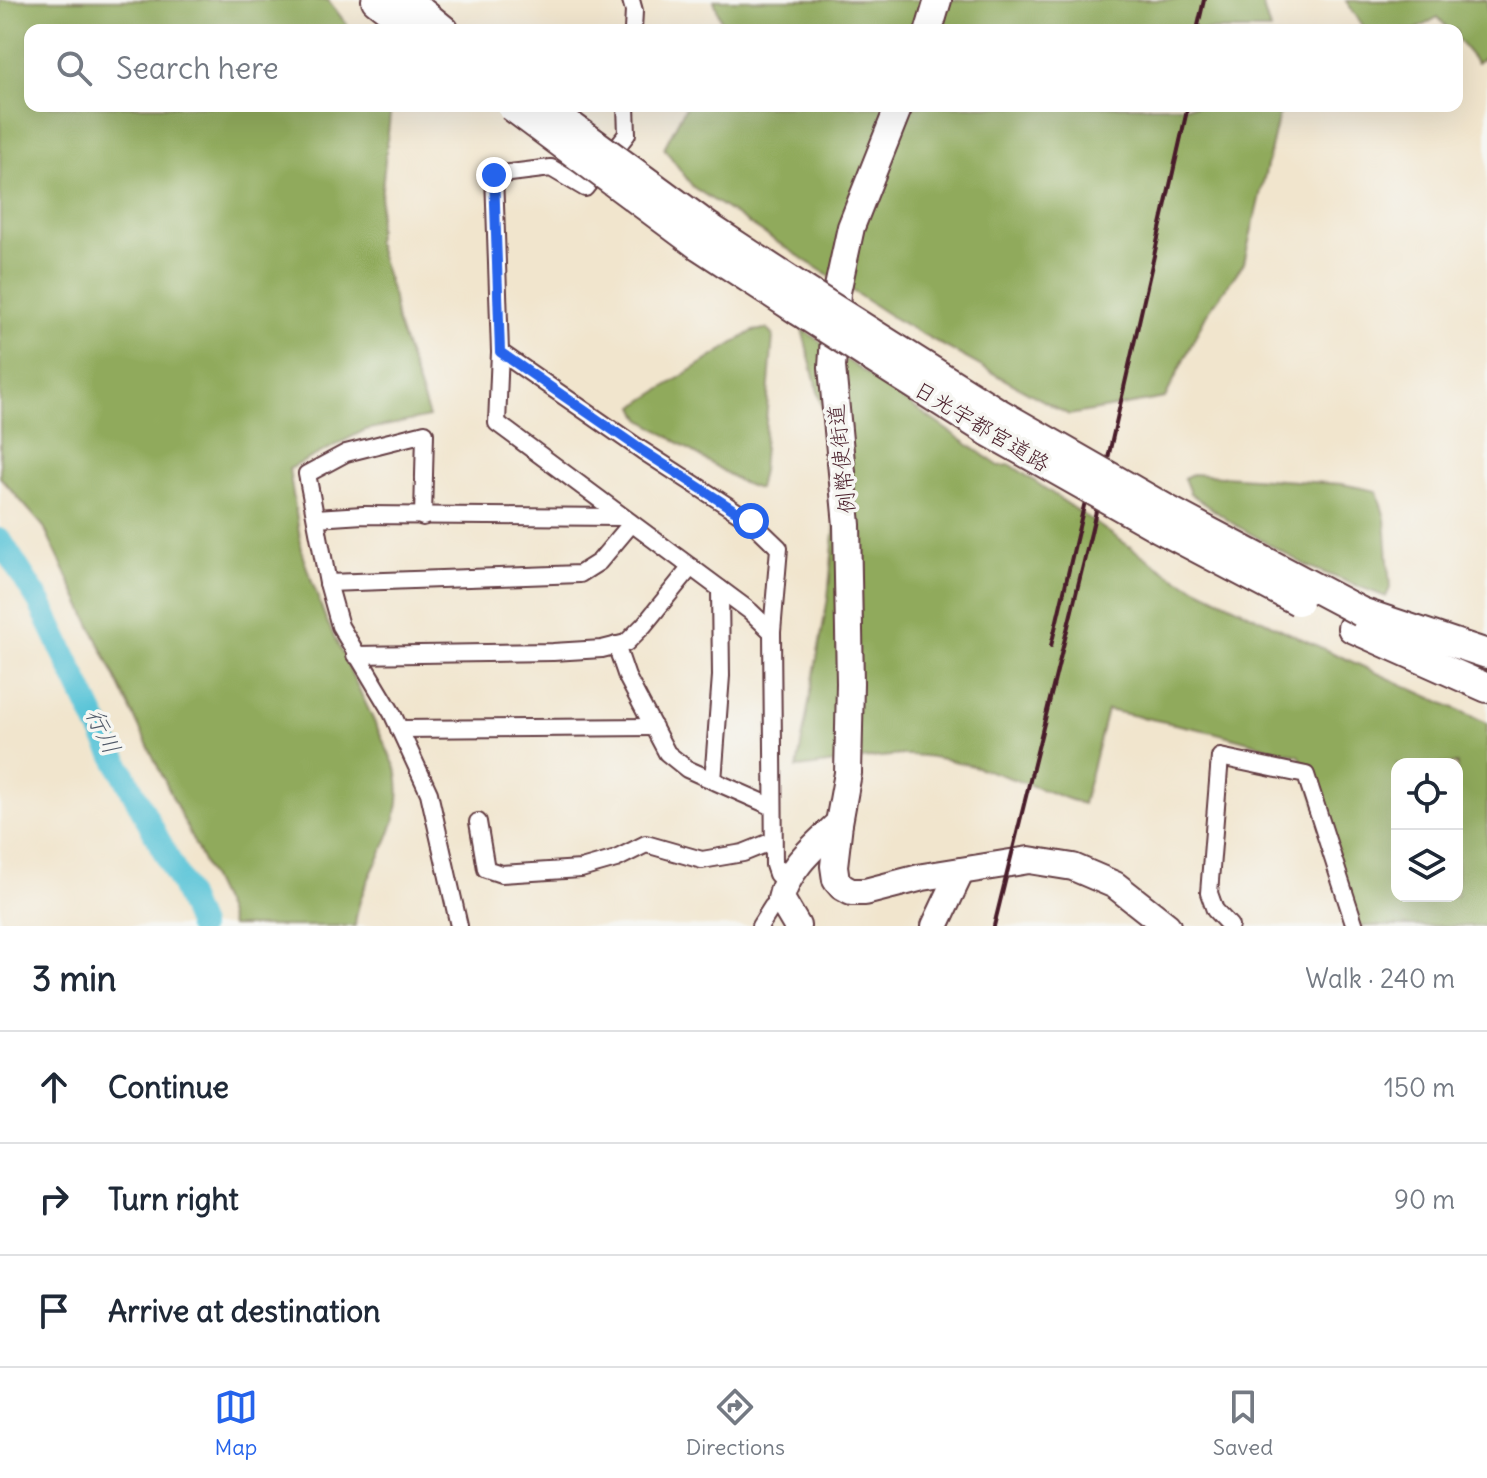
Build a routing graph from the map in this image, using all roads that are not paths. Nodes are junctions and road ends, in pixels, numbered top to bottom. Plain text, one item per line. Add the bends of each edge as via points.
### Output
1 (376, 0) edge
2 (407, 0) edge
3 (631, 0) edge
4 (938, 0) edge
5 (406, 24) edge
6 (437, 24) edge
7 (633, 24) edge
8 (931, 24) edge
9 (520, 112) edge
10 (551, 112) edge
11 (626, 112) edge
12 (897, 112) edge
13 (704, 236) junction
14 (500, 352) junction
15 (423, 517) junction
16 (316, 518) junction
17 (626, 520) junction
18 (691, 567) junction
19 (328, 583) junction
20 (720, 589) junction
21 (1357, 620) junction
22 (772, 632) junction
23 (616, 645) junction
24 (1487, 654) edge
25 (355, 655) junction
26 (1487, 668) edge
27 (1487, 688) edge
28 (654, 727) junction
29 (399, 729) junction
30 (713, 781) junction
31 (773, 807) junction
32 (478, 822) dead end
33 (839, 823) junction
34 (773, 841) junction
35 (961, 871) junction
36 (783, 891) junction
37 (463, 925) edge
38 (760, 926) edge
39 (797, 926) edge
40 (935, 926) edge
41 (1167, 926) edge
42 (1230, 926) edge
43 (1355, 926) edge

1 - 5 highway
2 - 6 highway
3 - 7 street
4 - 8 highway
9 - 13 highway, 日光宇都宮道路, bridge
10 - 13 highway, 日光宇都宮道路, bridge
11 - 14 street via 627,134 585,188 551,168 494,175
12 - 33 highway, 例幣使街道 via 851,227 837,292 832,367 847,525 850,683 848,773
13 - 21 highway, 日光宇都宮道路, bridge via 1236,570
14 - 17 street via 497,423
14 - 22 street via 751,521 779,548
15 - 16 street
15 - 16 street via 425,433 346,453 307,474
15 - 17 street
16 - 19 street
17 - 18 street
17 - 19 street via 599,562 580,574
18 - 20 street
18 - 23 street via 644,625 626,643
19 - 25 street
20 - 22 street
20 - 30 street via 721,676
21 - 24 highway
21 - 26 highway, 日光宇都宮道路
21 - 27 highway, 日光宇都宮道路
22 - 31 street
23 - 25 street via 553,652
23 - 28 street
25 - 29 street
28 - 29 street
28 - 30 street via 667,753
29 - 37 street via 429,793
30 - 31 street
31 - 34 street
32 - 34 street via 486,869 501,874 581,869 646,844 702,860
33 - 35 highway, 例幣使街道 via 836,880 851,892
33 - 36 highway via 810,851
34 - 36 street
35 - 40 highway
35 - 41 highway, 例幣使街道 via 1029,860 1073,867 1115,885
36 - 38 street
36 - 39 highway
42 - 43 street via 1215,910 1209,893 1220,757 1306,775

